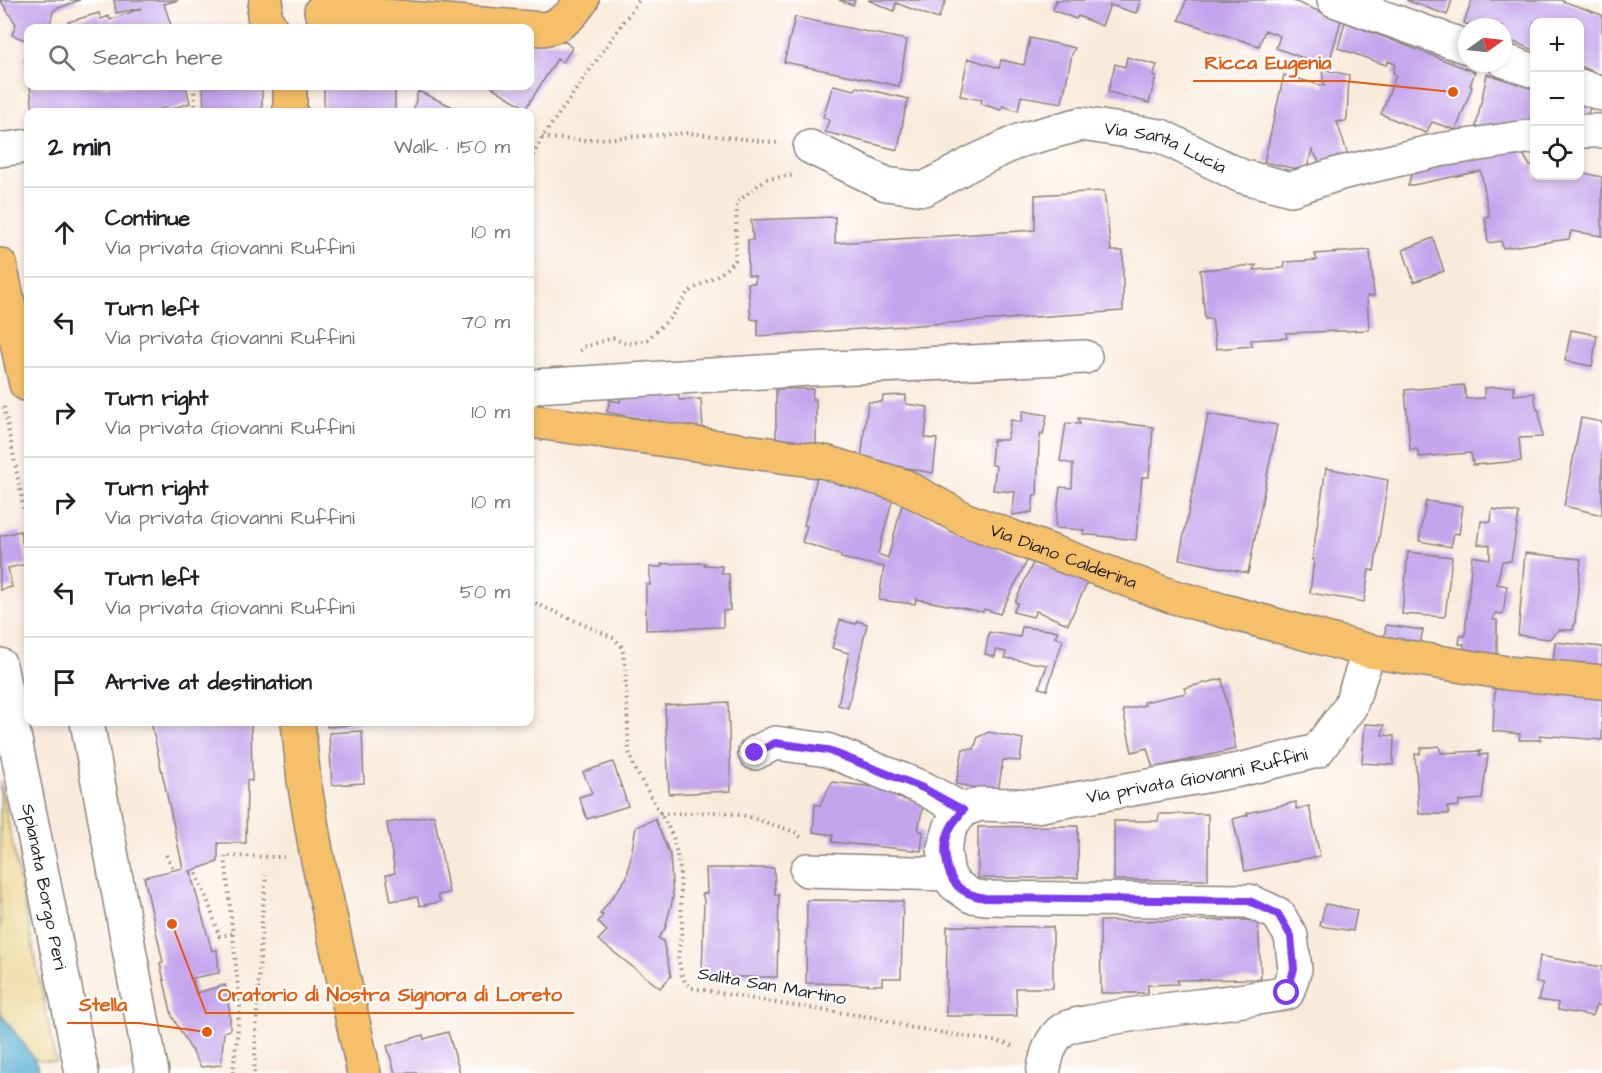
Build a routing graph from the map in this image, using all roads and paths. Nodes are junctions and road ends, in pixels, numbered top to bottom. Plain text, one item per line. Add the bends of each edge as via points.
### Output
1 (266, 0) edge
2 (582, 0) edge
3 (639, 0) edge
4 (1339, 1) edge
5 (318, 13) edge
6 (269, 24) edge
7 (473, 24) edge
8 (534, 28) edge
9 (1458, 44) edge
10 (1512, 63) edge
11 (1530, 70) edge
12 (1584, 87) edge
13 (194, 90) edge
14 (290, 90) edge
15 (1602, 94) edge
16 (195, 108) edge
17 (290, 108) edge
18 (1584, 131) edge
19 (1602, 131) edge
20 (1530, 137) edge
21 (542, 138) junction
22 (24, 147) edge
23 (0, 150) edge
24 (534, 153) edge
25 (807, 160) junction
26 (0, 265) edge
27 (1085, 357) dead end
28 (544, 387) edge
29 (21, 391) edge
30 (534, 422) edge
31 (24, 451) edge
32 (534, 603) edge
33 (1369, 651) junction
34 (0, 665) edge
35 (1602, 682) edge
36 (88, 726) edge
37 (298, 726) edge
38 (755, 753) dead end
39 (963, 810) junction
40 (660, 814) junction
41 (166, 855) dead end
42 (284, 857) dead end
43 (174, 870) dead end
44 (821, 870) joint
45 (191, 874) dead end
46 (948, 874) junction
47 (266, 875) dead end
48 (233, 934) junction
49 (982, 1040) dead end
50 (82, 1073) edge
51 (152, 1073) edge
52 (233, 1073) edge
53 (254, 1073) edge
54 (364, 1073) edge
55 (1043, 1073) edge

1 - 6 main road via 264,16
2 - 8 main road via 554,28
3 - 21 path
4 - 9 street
5 - 7 main road
10 - 11 street
12 - 15 street
13 - 16 path
14 - 17 main road
18 - 19 street
20 - 25 street, Via Santa Lucia via 1439,150 1291,189 1241,176 1161,136 1081,124 1021,140 924,189 886,184
21 - 24 path
21 - 25 path via 584,140 689,133
22 - 23 street
25 - 28 path via 766,179 737,202 735,260 723,272 688,292 671,317 647,340 627,344 613,338 583,346
26 - 29 main road
27 - 28 street via 809,369
29 - 31 path
30 - 33 main road, Via Diano Calderina via 825,462 904,486 964,519 1170,596
32 - 40 path, Salita San Martino via 614,638 622,647 629,752
33 - 35 main road, Via Diano Calderina via 1507,673
33 - 39 street, Via privata Giovanni Ruffini via 1350,707 1317,751 1239,770 1036,806 980,804
34 - 50 street, Spianata Borgo Peri
36 - 51 street
37 - 54 main road via 316,851
38 - 39 street via 775,743 827,750 923,788
39 - 46 street via 951,826 945,848
40 - 44 path via 719,812 747,816 795,832
40 - 49 path, Salita San Martino via 673,836 680,869 682,929 678,957 686,984
41 - 43 path
42 - 48 path via 225,856
44 - 46 street
45 - 48 path via 196,873 219,936
46 - 55 street via 954,884 971,896 985,898 1249,901 1278,914 1291,936 1294,969 1287,993 1068,1027 1053,1040
47 - 53 path
48 - 52 path via 240,1007

